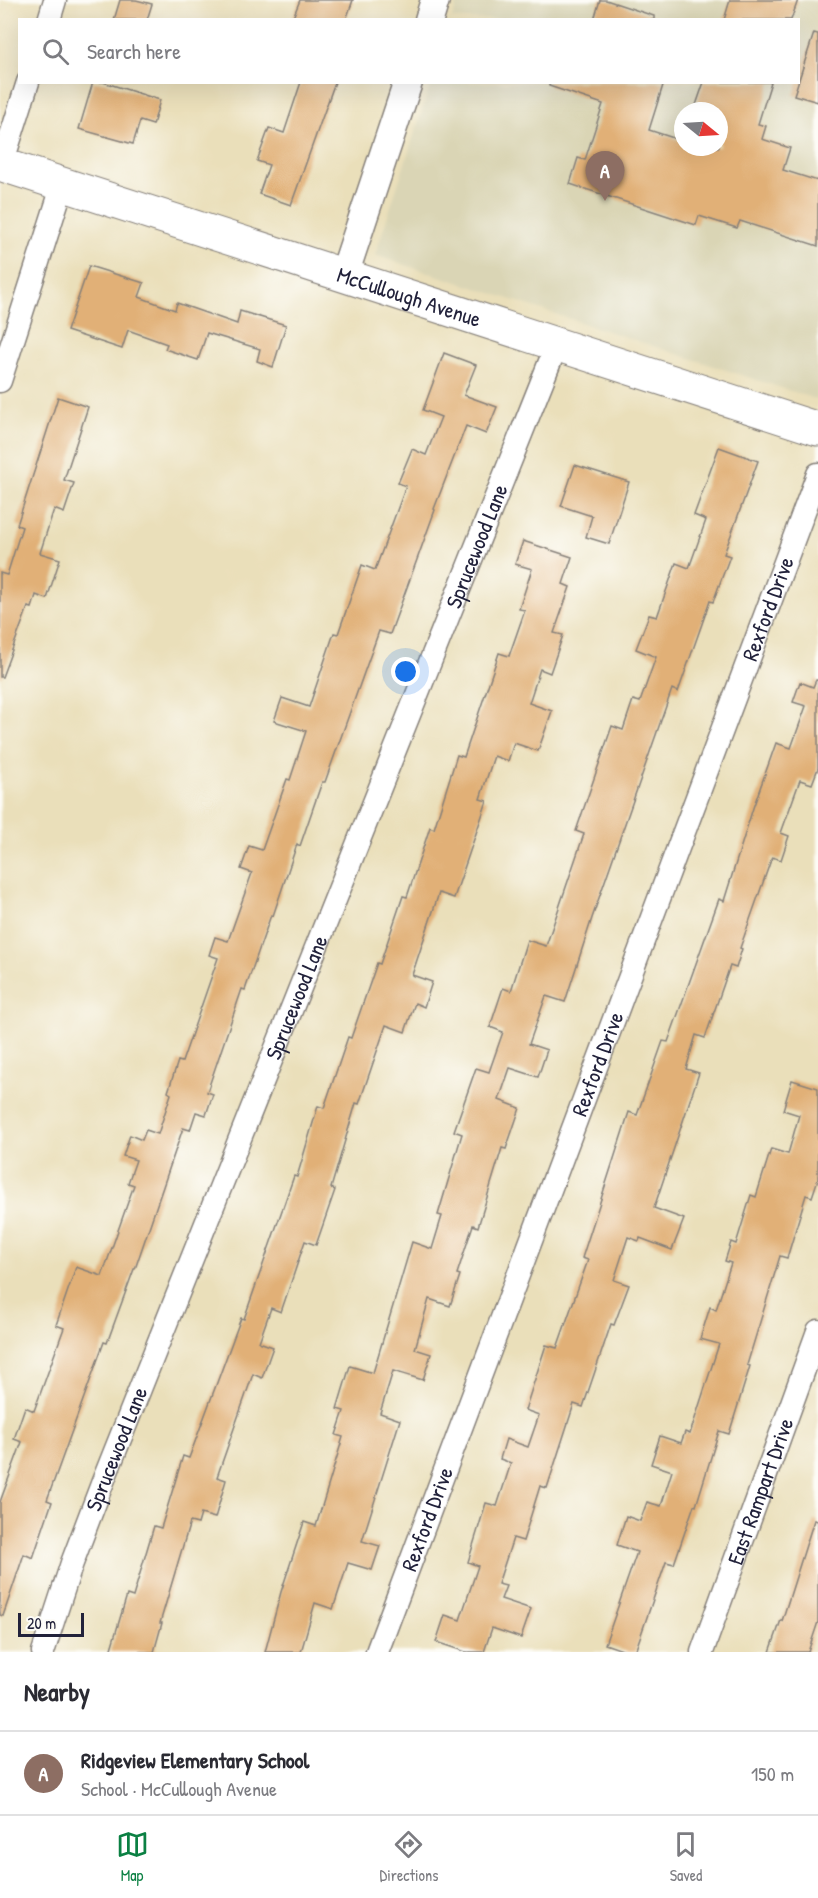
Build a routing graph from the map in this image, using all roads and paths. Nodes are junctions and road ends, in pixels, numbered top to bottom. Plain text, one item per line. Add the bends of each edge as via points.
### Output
1 (55, 0) edge
2 (435, 0) edge
3 (50, 18) edge
4 (430, 18) edge
5 (27, 84) edge
6 (407, 84) edge
7 (1, 164) edge
8 (63, 184) junction
9 (344, 275) junction
10 (557, 344) junction
11 (0, 381) edge
12 (818, 429) edge
13 (818, 474) edge
14 (818, 1331) edge
15 (43, 1652) edge
16 (377, 1652) edge
17 (702, 1652) edge

1 - 3 street
2 - 4 street
5 - 7 street
6 - 9 street
7 - 8 main road, McCullough Avenue
8 - 9 main road, McCullough Avenue
8 - 11 street
9 - 10 main road, McCullough Avenue
10 - 12 main road, McCullough Avenue
10 - 15 street, Sprucewood Lane via 102,1484
13 - 16 street, Rexford Drive
14 - 17 street, East Rampart Drive

